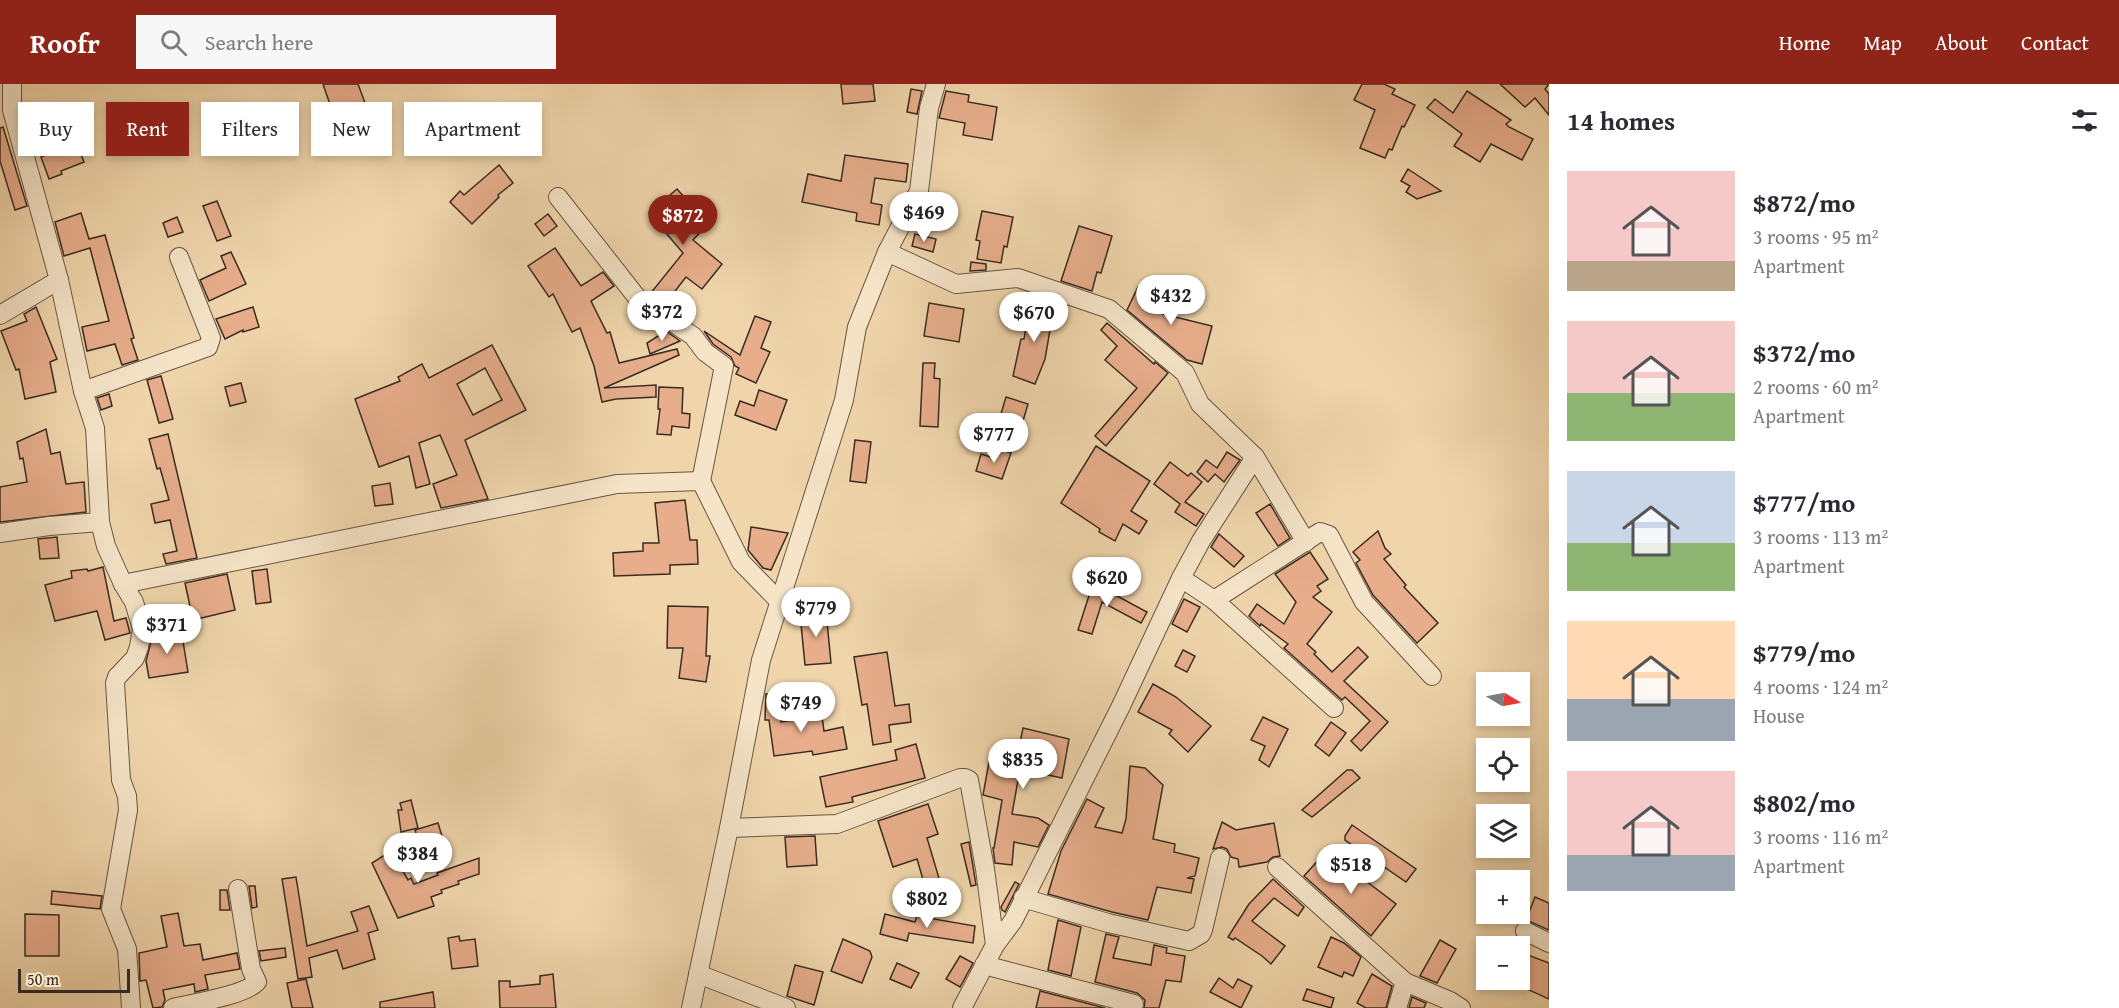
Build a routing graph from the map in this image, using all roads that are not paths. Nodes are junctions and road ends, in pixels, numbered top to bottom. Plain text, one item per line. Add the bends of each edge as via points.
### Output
1 (12, 84) edge
2 (936, 84) edge
3 (558, 197) dead end
4 (886, 252) junction
5 (179, 258) dead end
6 (59, 280) junction
7 (0, 315) edge
8 (83, 391) junction
9 (1255, 457) junction
10 (701, 482) junction
11 (100, 522) junction
12 (0, 533) edge
13 (1305, 542) junction
14 (1181, 578) junction
15 (123, 584) junction
16 (1214, 600) junction
17 (780, 602) junction
18 (1432, 676) dead end
19 (1334, 708) dead end
20 (729, 828) junction
21 (1220, 858) dead end
22 (1277, 867) dead end
23 (238, 889) dead end
24 (1023, 898) junction
25 (1525, 931) dead end
26 (1549, 943) edge
27 (996, 945) junction
28 (984, 965) junction
29 (698, 974) junction
30 (1405, 982) junction
31 (1134, 1004) dead end
32 (131, 1008) edge
33 (172, 1008) edge
34 (691, 1008) edge
35 (786, 1008) edge
36 (962, 1008) edge
37 (1397, 1008) edge
38 (1461, 1008) edge

1 - 6 street via 12,110
2 - 4 street via 929,108 919,192
3 - 10 street via 639,300 693,336 724,366
4 - 9 street via 956,284 1018,278 1109,309 1185,373 1200,404
4 - 17 street via 857,327 844,400
5 - 8 street via 211,338 208,347
6 - 7 street
6 - 8 street
8 - 11 street via 95,428
9 - 13 street
9 - 14 street
10 - 15 street via 617,484
10 - 17 street via 741,562
11 - 12 street
11 - 15 street
13 - 16 street
13 - 18 street via 1320,532 1329,535 1364,602
14 - 16 street
14 - 24 street
15 - 32 street via 134,602 142,629 135,658 115,683 121,780 128,810 111,909 127,949
16 - 19 street
17 - 20 street via 761,660
20 - 27 street via 837,824 965,778 969,780
20 - 29 street
21 - 24 street via 1203,930 1189,941
22 - 30 street
23 - 33 street via 251,969 257,982 241,992
24 - 27 street
25 - 26 street
27 - 28 street
28 - 31 street
28 - 36 street
29 - 34 street
29 - 35 street
30 - 37 street
30 - 38 street

